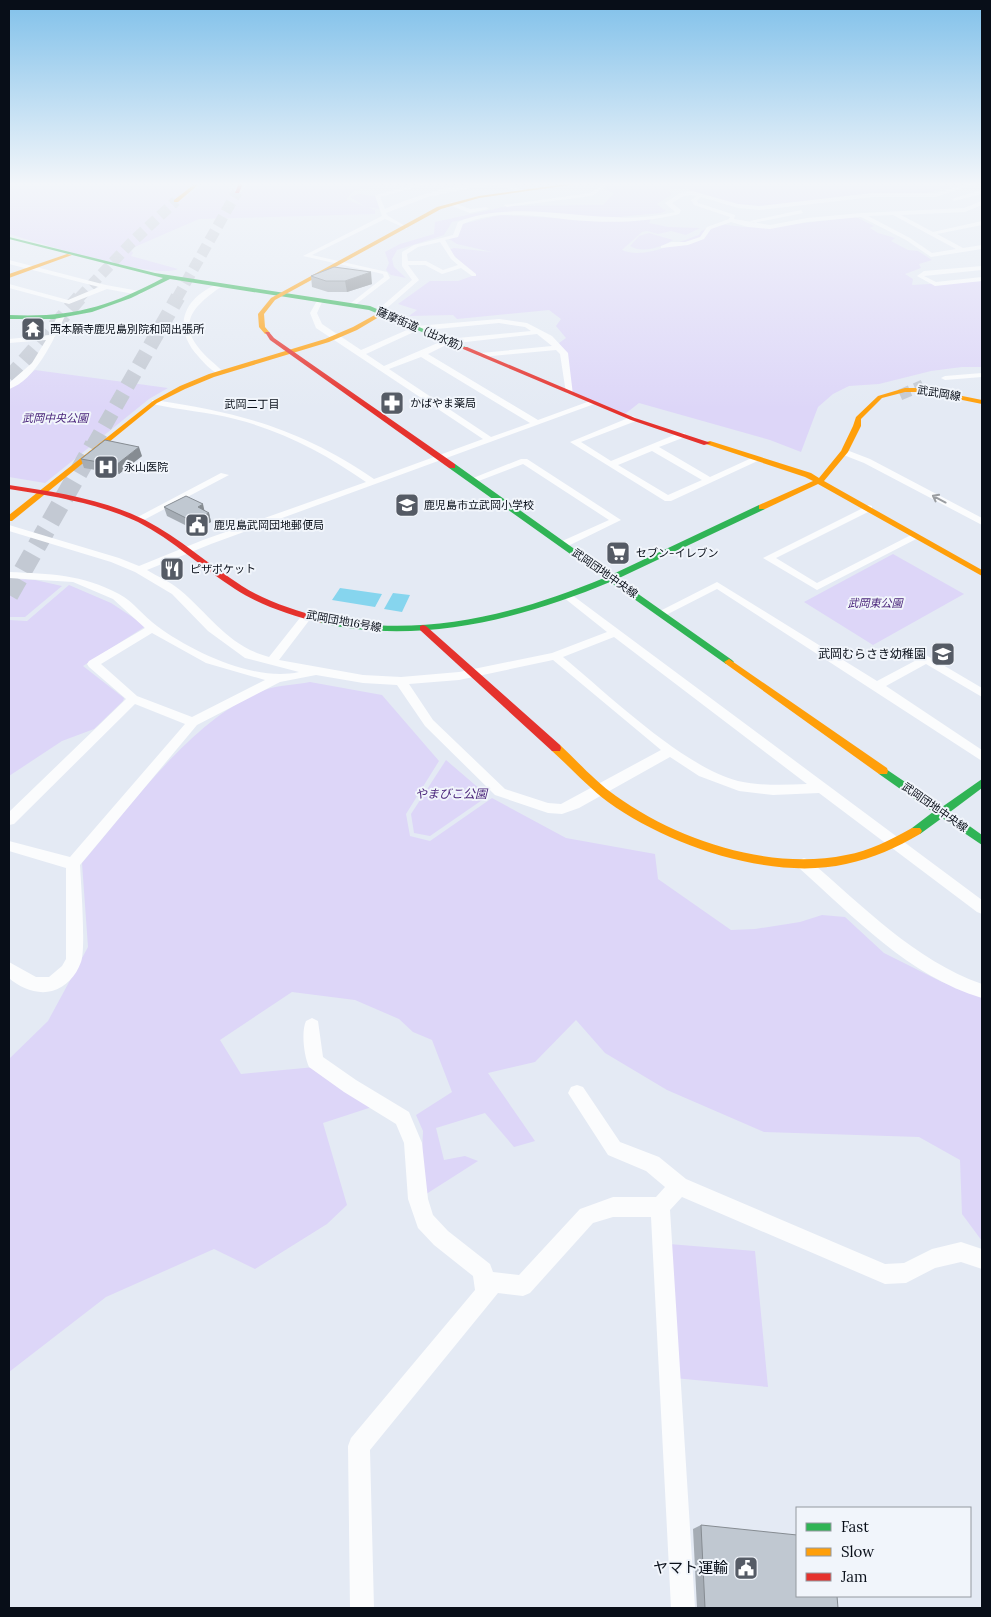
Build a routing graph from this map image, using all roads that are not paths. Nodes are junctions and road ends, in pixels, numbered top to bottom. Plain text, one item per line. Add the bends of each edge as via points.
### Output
1 (58, 258) edge
2 (84, 258) edge
3 (318, 258) edge
4 (348, 258) edge
5 (403, 258) edge
6 (455, 258) edge
7 (9, 262) edge
8 (339, 263) junction
9 (404, 263) junction
10 (461, 266) junction
11 (30, 268) junction
12 (982, 268) edge
13 (474, 275) dead end
14 (9, 276) edge
15 (169, 277) junction
16 (982, 280) edge
17 (220, 285) junction
18 (9, 286) edge
19 (106, 287) junction
20 (139, 293) junction
21 (279, 295) junction
22 (320, 300) junction
23 (353, 304) junction
24 (382, 313) junction
25 (61, 316) junction
26 (9, 317) edge
27 (418, 328) junction
28 (538, 332) junction
29 (52, 337) junction
30 (336, 337) junction
31 (448, 341) junction
32 (9, 342) edge
33 (560, 347) junction
34 (291, 352) junction
35 (361, 353) junction
36 (422, 354) junction
37 (481, 355) junction
38 (385, 368) junction
39 (219, 372) junction
40 (982, 375) edge
41 (933, 380) joint
42 (9, 387) edge
43 (570, 393) junction
44 (897, 393) junction
45 (155, 402) junction
46 (982, 402) edge
47 (592, 403) junction
48 (633, 420) junction
49 (537, 423) junction
50 (682, 435) junction
51 (490, 440) junction
52 (652, 447) junction
53 (846, 447) junction
54 (442, 458) junction
55 (759, 458) junction
56 (611, 464) junction
57 (224, 475) dead end
58 (473, 480) junction
59 (709, 480) junction
60 (821, 480) junction
61 (373, 482) junction
62 (9, 487) edge
63 (44, 493) junction
64 (870, 508) junction
65 (982, 512) edge
66 (9, 520) edge
67 (137, 520) junction
68 (982, 522) edge
69 (9, 528) edge
70 (917, 536) junction
71 (564, 544) junction
72 (188, 550) junction
73 (139, 570) junction
74 (982, 573) edge
75 (9, 575) edge
76 (611, 577) junction
77 (568, 597) junction
78 (662, 613) junction
79 (307, 616) junction
80 (152, 628) junction
81 (423, 628) junction
82 (616, 632) junction
83 (555, 656) junction
84 (272, 661) junction
85 (319, 671) junction
86 (475, 674) junction
87 (277, 678) junction
88 (401, 681) junction
89 (877, 686) junction
90 (982, 694) edge
91 (133, 698) junction
92 (193, 722) junction
93 (670, 751) junction
94 (982, 756) edge
95 (982, 783) edge
96 (819, 788) junction
97 (603, 790) junction
98 (941, 812) junction
99 (9, 820) edge
100 (982, 841) edge
101 (897, 844) junction
102 (9, 846) edge
103 (73, 864) junction
104 (804, 864) junction
105 (982, 908) edge
106 (9, 969) edge
107 (982, 991) edge
108 (312, 1026) dead end
109 (576, 1093) dead end
110 (678, 1186) junction
111 (660, 1207) junction
112 (982, 1259) edge
113 (485, 1293) junction
114 (362, 1608) edge
115 (682, 1608) edge

1 - 11 main road
2 - 15 main road, 薩摩街道（出水筋）
3 - 8 street
4 - 8 main road, 武岡団地中央線
5 - 9 street
6 - 10 street
7 - 11 street
8 - 21 main road, 武岡団地中央線
8 - 23 street via 385,273 388,277
9 - 10 street via 426,263 442,272
9 - 24 street via 416,280 384,307
10 - 13 street
11 - 14 main road
11 - 19 street
12 - 16 street via 920,276 934,284
15 - 17 main road, 薩摩街道（出水筋）
15 - 20 main road
17 - 21 main road, 薩摩街道（出水筋）
17 - 39 street via 197,302 184,327 185,335 198,354
18 - 19 street via 69,302
19 - 20 street
20 - 25 main road via 116,304
21 - 22 main road, 薩摩街道（出水筋）
21 - 34 main road, 武岡団地中央線 via 262,310 260,321 268,335
22 - 23 main road, 薩摩街道（出水筋）
22 - 30 street via 314,310 315,320
23 - 24 main road, 薩摩街道（出水筋）
24 - 27 main road, 薩摩街道（出水筋）
24 - 30 main road
25 - 26 main road
25 - 29 street
27 - 28 street via 499,321 517,322
27 - 31 main road, 薩摩街道（出水筋）
27 - 35 street
28 - 31 street
28 - 33 street
29 - 32 street
29 - 42 street via 33,368
30 - 34 main road
30 - 35 street
31 - 36 street
31 - 37 main road, 薩摩街道（出水筋）
33 - 37 street
33 - 43 street via 564,353
34 - 39 main road
34 - 54 main road, 武岡団地中央線
35 - 38 street
36 - 38 street
36 - 49 street
37 - 43 main road, 薩摩街道（出水筋）
38 - 51 street
39 - 45 main road via 185,385
40 - 41 street
41 - 44 main road
43 - 47 main road, 薩摩街道（出水筋）
44 - 46 main road, 武武岡線 via 912,389 948,393
44 - 53 main road, 武武岡線 via 880,397 869,406 858,418
45 - 61 street via 212,411 265,425 323,451
45 - 63 main road
47 - 48 main road, 薩摩街道（出水筋）
47 - 49 street
48 - 50 main road, 薩摩街道（出水筋）
48 - 56 street via 574,442
49 - 51 street
50 - 52 street
50 - 55 main road, 薩摩街道（出水筋）
51 - 54 street
52 - 56 street
52 - 59 street
53 - 60 main road, 武武岡線
53 - 65 street
68 -> 53 street
54 - 58 main road, 武岡団地中央線
54 - 61 street
55 - 59 street
55 - 60 main road, 薩摩街道（出水筋）
56 - 59 street via 668,499
57 - 67 street
58 - 71 main road, 武岡団地中央線
58 - 71 street via 524,461 616,520
60 - 64 main road, 薩摩街道（出水筋）
60 - 76 main road, 武岡団地16号線
61 - 72 street
62 - 63 main road, 武岡団地16号線
63 - 66 main road
63 - 67 main road, 武岡団地16号線
64 - 70 main road, 薩摩街道（出水筋）
64 - 70 street via 768,558 817,587
67 - 72 main road, 武岡団地16号線
69 - 73 street
70 - 74 main road, 薩摩街道（出水筋）
71 - 76 main road, 武岡団地中央線
72 - 73 street
72 - 79 main road, 武岡団地16号線 via 250,594
73 - 84 street via 176,592 225,639 249,655
75 - 80 street via 76,579 117,597
76 - 77 main road, 武岡団地16号線
76 - 78 main road, 武岡団地中央線
77 - 81 main road, 武岡団地16号線 via 498,619
77 - 82 street
78 - 89 street via 717,585
78 - 98 main road, 武岡団地中央線
79 - 81 main road, 武岡団地16号線 via 365,626
79 - 84 street
80 - 87 street via 173,643 209,660
80 - 91 street via 93,664
81 - 86 main road
82 - 83 street
82 - 96 street
83 - 86 street
83 - 93 street
84 - 85 street
85 - 87 street
85 - 88 street via 363,679
86 - 88 street
86 - 97 main road
87 - 92 street
88 - 97 street via 429,723 500,792 548,808 562,809
89 - 90 street via 926,659
89 - 94 street
91 - 92 street
91 - 99 street
92 - 103 street
93 - 96 street via 692,767 734,784 756,789
93 - 97 street
95 - 98 main road
96 - 101 street
97 - 104 main road via 642,819 686,840 739,856
98 - 100 main road, 武岡団地中央線
98 - 101 main road
101 - 104 main road via 846,861
101 - 105 street
102 - 103 street
103 - 106 street via 74,960 68,973 56,982 37,986 21,980
104 - 107 street via 911,955 938,974
108 - 113 street via 315,1061 403,1118 413,1143 418,1199 426,1222 483,1271
109 - 110 street via 614,1149 652,1164
110 - 111 street
110 - 112 street via 885,1274 906,1272 932,1259 961,1252
111 - 113 street via 613,1207 587,1216 523,1286 494,1282
111 - 115 street
113 - 114 street via 359,1446

